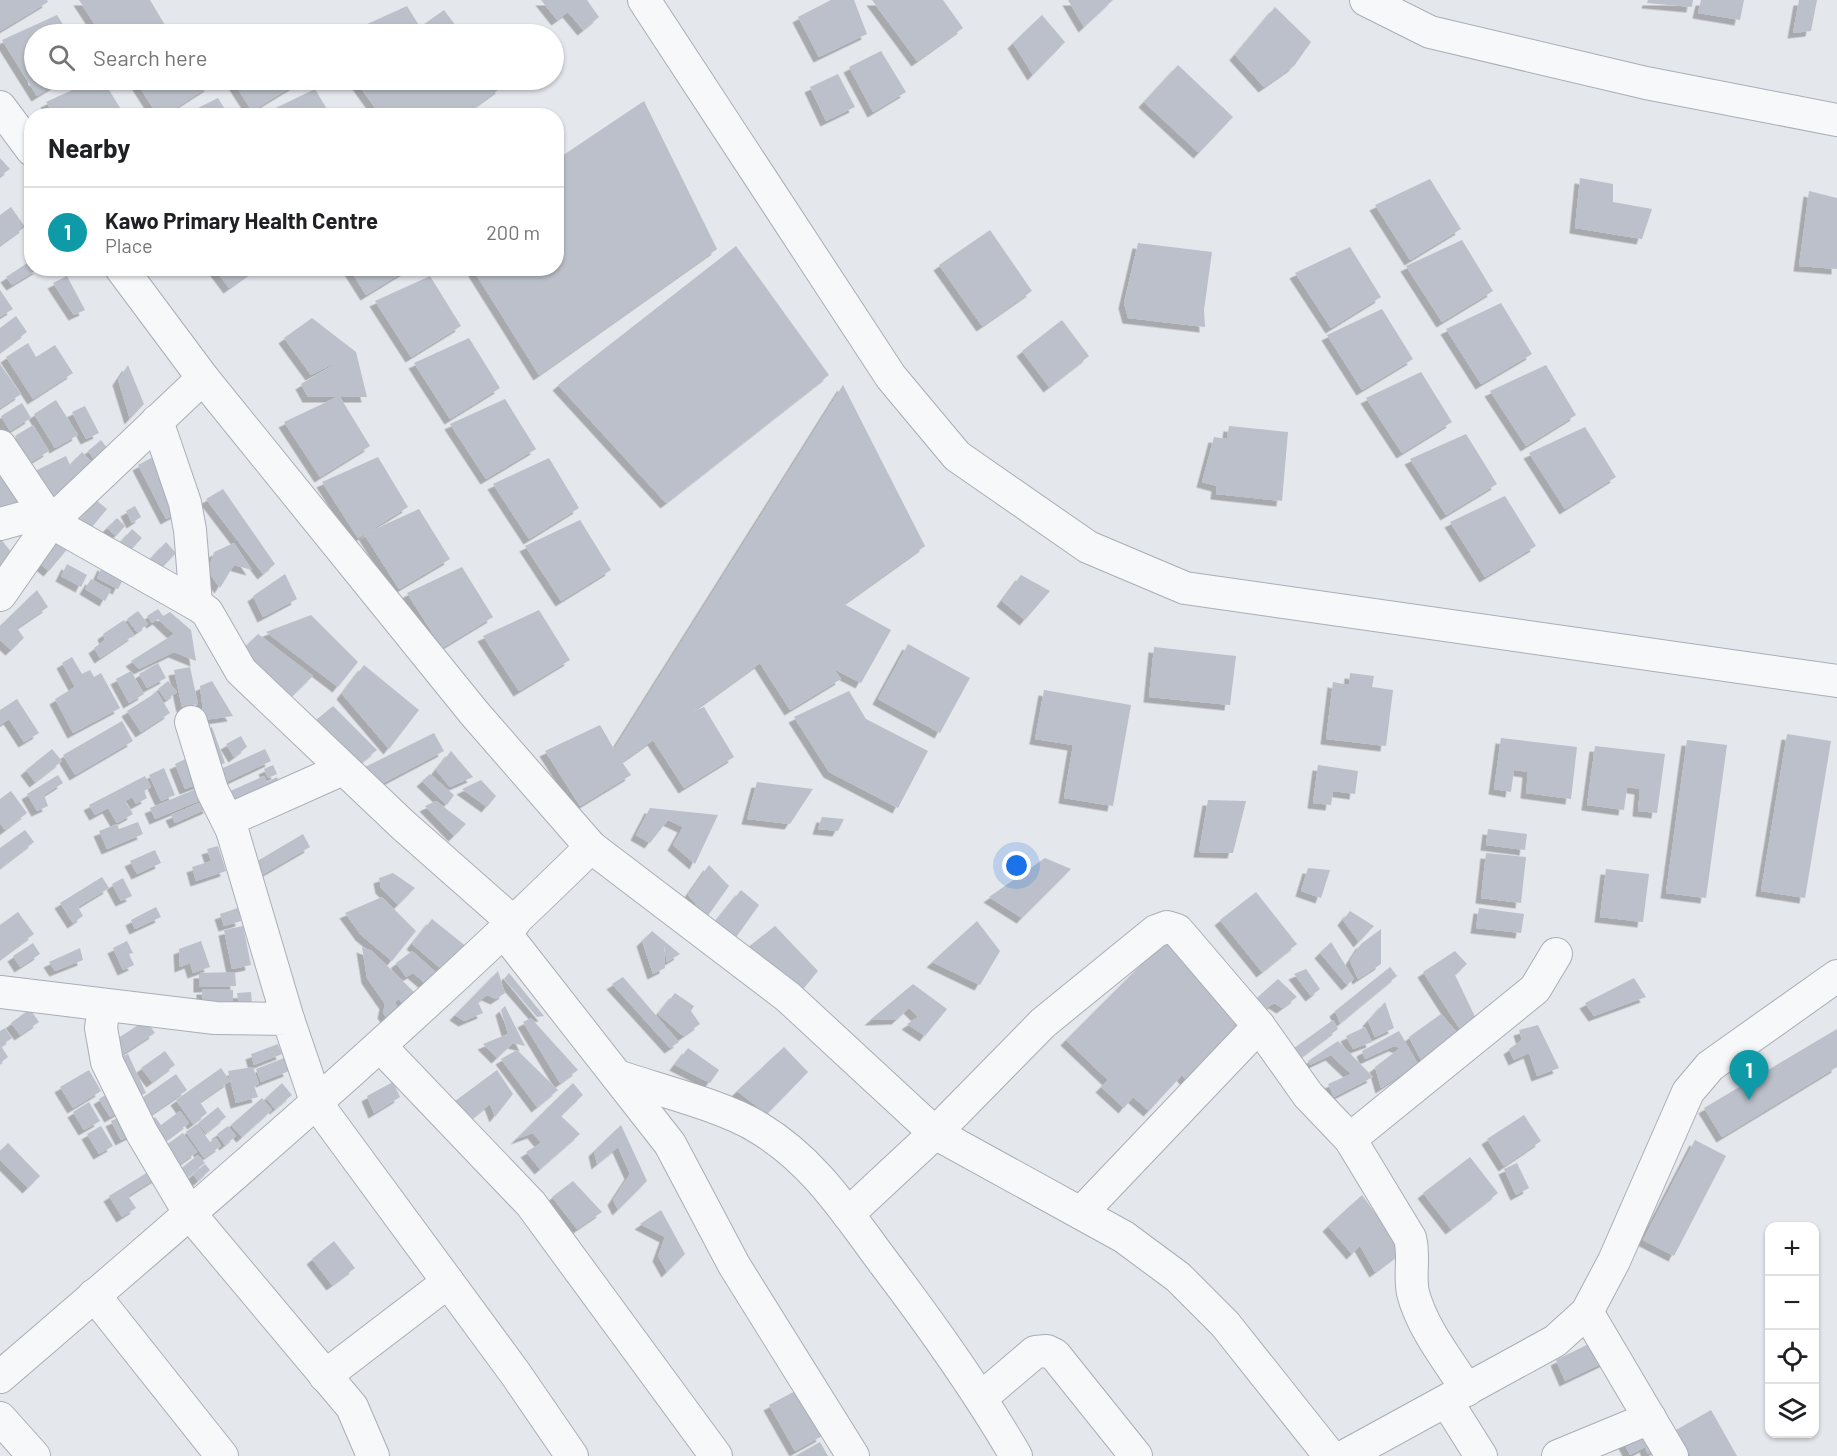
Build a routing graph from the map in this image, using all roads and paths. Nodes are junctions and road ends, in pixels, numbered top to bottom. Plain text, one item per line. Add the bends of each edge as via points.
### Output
1 (644, 0) edge
2 (1366, 0) edge
3 (0, 108) edge
4 (1837, 120) edge
5 (24, 140) edge
6 (127, 276) edge
7 (203, 378) junction
8 (157, 421) junction
9 (0, 446) edge
10 (47, 517) junction
11 (0, 524) edge
12 (0, 595) edge
13 (196, 604) junction
14 (1837, 681) edge
15 (191, 722) dead end
16 (343, 769) junction
17 (232, 830) junction
18 (591, 848) junction
19 (509, 927) junction
20 (1556, 954) dead end
21 (1837, 975) edge
22 (0, 992) edge
23 (104, 1005) junction
24 (288, 1020) junction
25 (1259, 1026) junction
26 (380, 1046) junction
27 (617, 1076) junction
28 (317, 1104) junction
29 (935, 1133) junction
30 (1350, 1139) junction
31 (1081, 1213) junction
32 (190, 1214) junction
33 (848, 1214) junction
34 (448, 1282) junction
35 (94, 1295) junction
36 (1587, 1312) junction
37 (325, 1376) junction
38 (0, 1377) edge
39 (1457, 1396) junction
40 (981, 1398) junction
41 (0, 1418) edge
42 (1650, 1418) junction
43 (34, 1456) edge
44 (222, 1456) edge
45 (373, 1456) edge
46 (572, 1456) edge
47 (716, 1456) edge
48 (853, 1456) edge
49 (1016, 1456) edge
50 (1136, 1456) edge
51 (1330, 1456) edge
52 (1345, 1456) edge
53 (1481, 1456) edge
54 (1558, 1456) edge
55 (1672, 1456) edge

1 - 14 street via 891,377 957,456 1088,547 1185,588
2 - 4 street via 1430,32 1646,83
3 - 5 street
6 - 7 street
7 - 8 street
7 - 18 street via 474,714
8 - 10 street
8 - 13 street via 185,503
9 - 10 street
10 - 11 street
10 - 12 street
10 - 13 street
13 - 16 street via 207,612 242,671
15 - 17 street via 212,790
16 - 17 street via 241,813 233,818
16 - 19 street
17 - 24 street
18 - 19 street
18 - 29 street via 789,997
19 - 26 street
19 - 27 street
20 - 30 street via 1535,989
21 - 36 street via 1710,1066 1688,1092 1614,1261
22 - 23 street
23 - 24 street via 215,1018
23 - 32 street via 101,1028 107,1062 142,1133
24 - 28 street
25 - 29 street via 1177,930 1167,927 1156,931 1043,1023
25 - 30 street via 1308,1095
25 - 31 street
26 - 28 street
26 - 47 street via 531,1204
27 - 33 street via 756,1126 817,1173
27 - 48 street via 670,1144 734,1265
28 - 32 street
28 - 34 street
29 - 31 street
29 - 33 street
30 - 39 street via 1410,1238 1414,1252 1412,1290
31 - 51 street via 1124,1237 1178,1277 1225,1324
32 - 35 street
32 - 37 street
33 - 40 street
34 - 37 street
34 - 46 street
35 - 38 street
35 - 44 street
36 - 39 street via 1555,1341
36 - 42 street
37 - 45 street via 352,1407
39 - 52 street
39 - 53 street
40 - 49 street
40 - 50 street via 1035,1352 1047,1350
41 - 43 street
42 - 54 street
42 - 55 street

